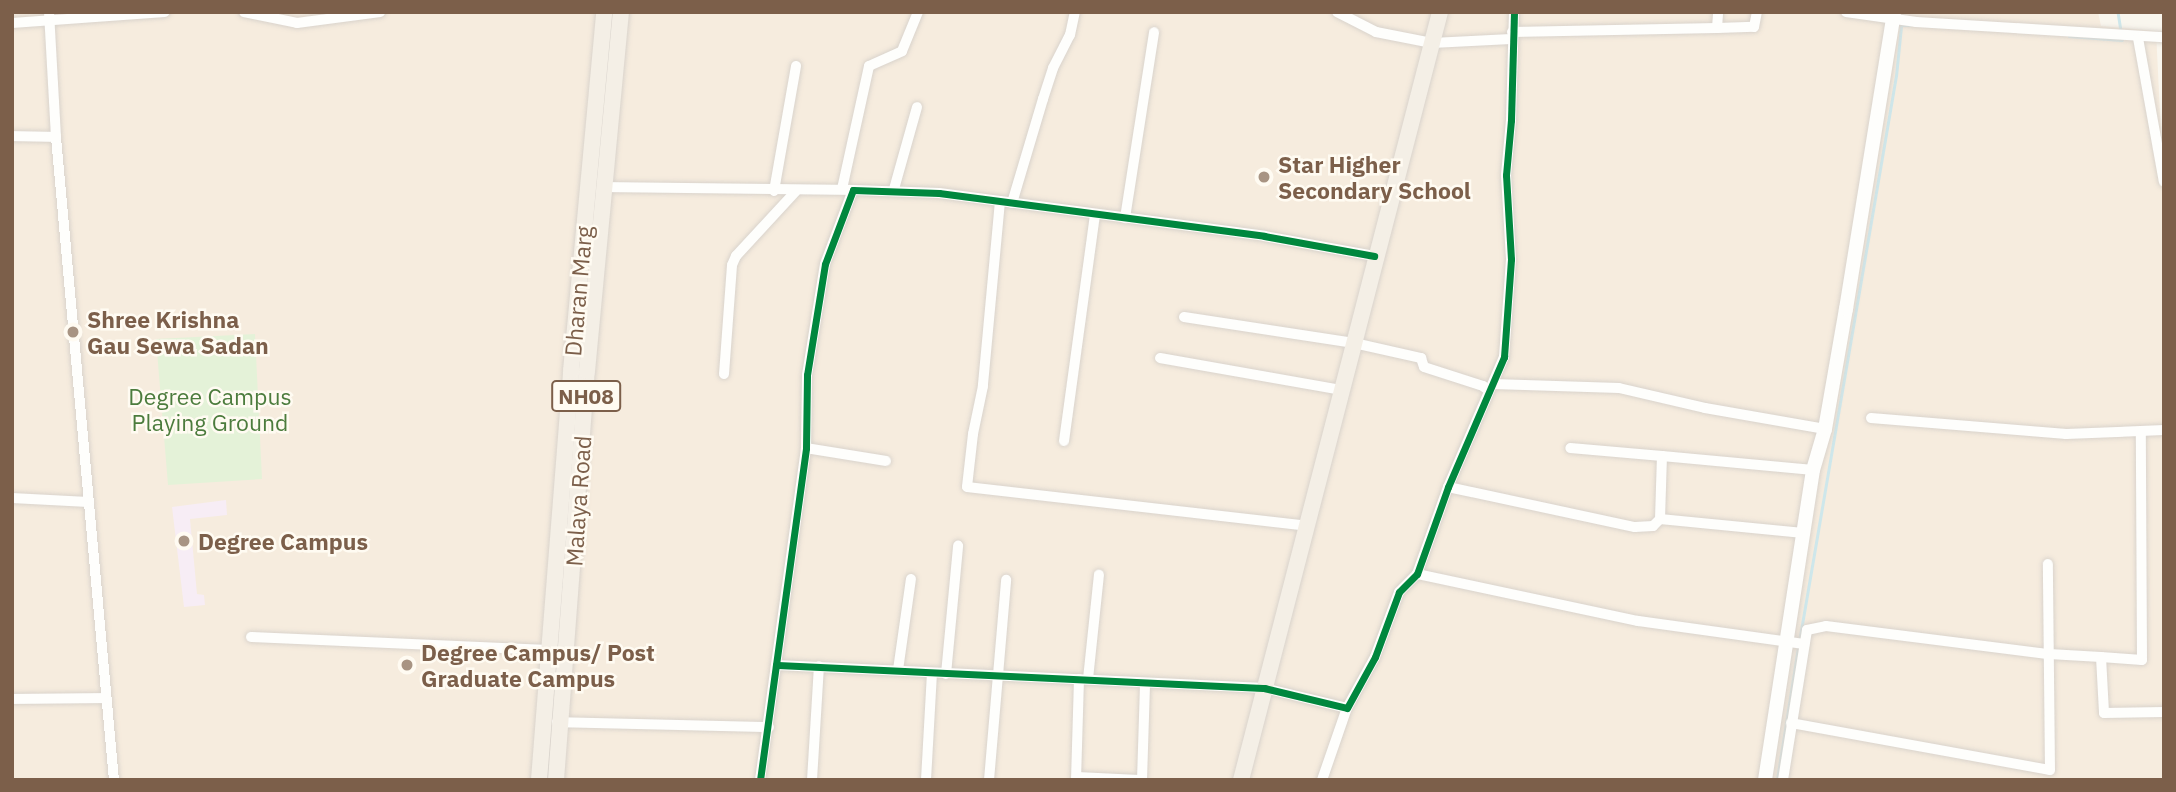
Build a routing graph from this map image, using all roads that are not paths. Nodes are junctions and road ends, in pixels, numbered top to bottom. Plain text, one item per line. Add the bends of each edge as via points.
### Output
1 (164, 12) edge
2 (244, 12) edge
3 (380, 12) edge
4 (604, 12) edge
5 (621, 12) edge
6 (918, 12) edge
7 (1075, 12) edge
8 (1337, 12) edge
9 (1440, 12) edge
10 (1514, 12) edge
11 (1718, 12) edge
12 (1757, 12) edge
13 (1846, 12) edge
14 (1893, 16) edge
15 (49, 17) edge
16 (276, 17) edge
17 (1916, 17) edge
18 (12, 23) edge
19 (1717, 28) junction
20 (1154, 32) dead end
21 (1512, 35) junction
22 (2164, 37) edge
23 (2138, 38) junction
24 (1432, 43) junction
25 (796, 66) dead end
26 (917, 107) dead end
27 (2159, 125) edge
28 (12, 136) edge
29 (56, 138) junction
30 (2164, 183) edge
31 (604, 187) junction
32 (894, 189) junction
33 (848, 190) junction
34 (774, 191) junction
35 (796, 191) junction
36 (1000, 201) junction
37 (1012, 203) junction
38 (1095, 214) junction
39 (1125, 218) junction
40 (593, 221) junction
41 (1374, 257) junction
42 (1184, 317) dead end
43 (1354, 343) junction
44 (1160, 358) dead end
45 (724, 374) dead end
46 (1490, 387) junction
47 (1342, 390) junction
48 (1871, 418) dead end
49 (1825, 429) junction
50 (2164, 429) edge
51 (2141, 432) junction
52 (1064, 441) dead end
53 (806, 448) junction
54 (1570, 448) dead end
55 (1662, 456) junction
56 (886, 461) dead end
57 (1813, 470) junction
58 (1448, 487) junction
59 (12, 498) edge
60 (88, 502) junction
61 (1660, 519) junction
62 (1307, 526) junction
63 (1803, 533) junction
64 (958, 546) dead end
65 (2048, 564) dead end
66 (1417, 574) junction
67 (1099, 575) dead end
68 (911, 579) dead end
69 (1006, 580) dead end
70 (251, 637) dead end
71 (1795, 643) junction
72 (550, 650) junction
73 (2049, 654) junction
74 (2101, 657) junction
75 (776, 665) junction
76 (819, 666) junction
77 (898, 670) junction
78 (932, 673) junction
79 (946, 674) junction
80 (998, 676) junction
81 (1083, 679) junction
82 (1145, 684) junction
83 (1264, 688) junction
84 (106, 698) junction
85 (12, 699) edge
86 (1347, 708) junction
87 (2164, 712) edge
88 (552, 722) junction
89 (1791, 723) junction
90 (769, 727) junction
91 (1077, 778) edge
92 (114, 780) edge
93 (539, 780) edge
94 (555, 780) edge
95 (760, 780) edge
96 (812, 780) edge
97 (926, 780) edge
98 (989, 780) edge
99 (1140, 780) edge
100 (1241, 780) edge
101 (1322, 780) edge
102 (1765, 780) edge
103 (1783, 780) edge

1 - 15 street
2 - 16 street
3 - 16 street via 297,23
4 - 40 main road, Dharan Marg / NH08
5 - 31 main road, Malaya Road / NH08
6 - 33 street via 902,51 869,65
7 - 37 street
8 - 24 street via 1376,32
9 - 24 main road
10 - 21 street
11 - 19 street
12 - 19 street via 1754,27
13 - 14 street
14 - 17 street
14 - 49 street
15 - 18 street
15 - 29 street
17 - 23 street
19 - 21 street
20 - 39 street
21 - 24 street
21 - 46 street via 1506,175 1511,259 1504,357
22 - 23 street
23 - 27 street
24 - 41 main road
25 - 34 street
26 - 32 street
27 - 30 street
28 - 29 street
29 - 60 street
31 - 34 street
31 - 40 main road, Malaya Road / NH08
32 - 33 street
32 - 36 street
33 - 35 street
33 - 53 street via 825,264 807,375
34 - 35 street
35 - 45 street via 732,265
36 - 37 street
36 - 62 street via 983,386 967,487
37 - 38 street
38 - 39 street
38 - 52 street
39 - 41 street via 1264,236
40 - 72 main road, Dharan Marg / NH08
40 - 88 main road, Malaya Road / NH08
41 - 43 main road
42 - 43 street
43 - 46 street via 1421,358 1424,367
43 - 47 main road
44 - 47 street
46 - 49 street via 1619,388
46 - 58 street
47 - 62 main road
48 - 51 street via 2066,434
49 - 57 street
50 - 51 street
51 - 74 street via 2142,660
53 - 56 street
53 - 75 street
54 - 55 street
55 - 57 street
55 - 61 street
57 - 63 street
58 - 61 street via 1635,527 1653,526
58 - 66 street
59 - 60 street
60 - 84 street
61 - 63 street
62 - 83 main road
63 - 71 street
64 - 79 street
65 - 73 street
66 - 71 street via 1638,621
66 - 86 street via 1399,592 1375,657
67 - 81 street
68 - 77 street
69 - 80 street
70 - 72 street
71 - 73 street via 1807,630 1826,626
71 - 89 street
71 - 102 street
72 - 88 main road, Dharan Marg / NH08
73 - 74 street
73 - 89 street via 2050,770
74 - 87 street via 2104,713
75 - 76 street
75 - 90 street
76 - 77 street
76 - 96 street
77 - 78 street
78 - 79 street
78 - 97 street
79 - 80 street
80 - 81 street
80 - 98 street
81 - 82 street
81 - 91 street
82 - 83 street
82 - 99 street
83 - 86 street
83 - 100 main road
84 - 85 street
84 - 92 street
86 - 101 street
88 - 90 street
88 - 93 main road, Dharan Marg / NH08
88 - 94 main road, Malaya Road / NH08
89 - 103 street
90 - 95 street
91 - 99 street

